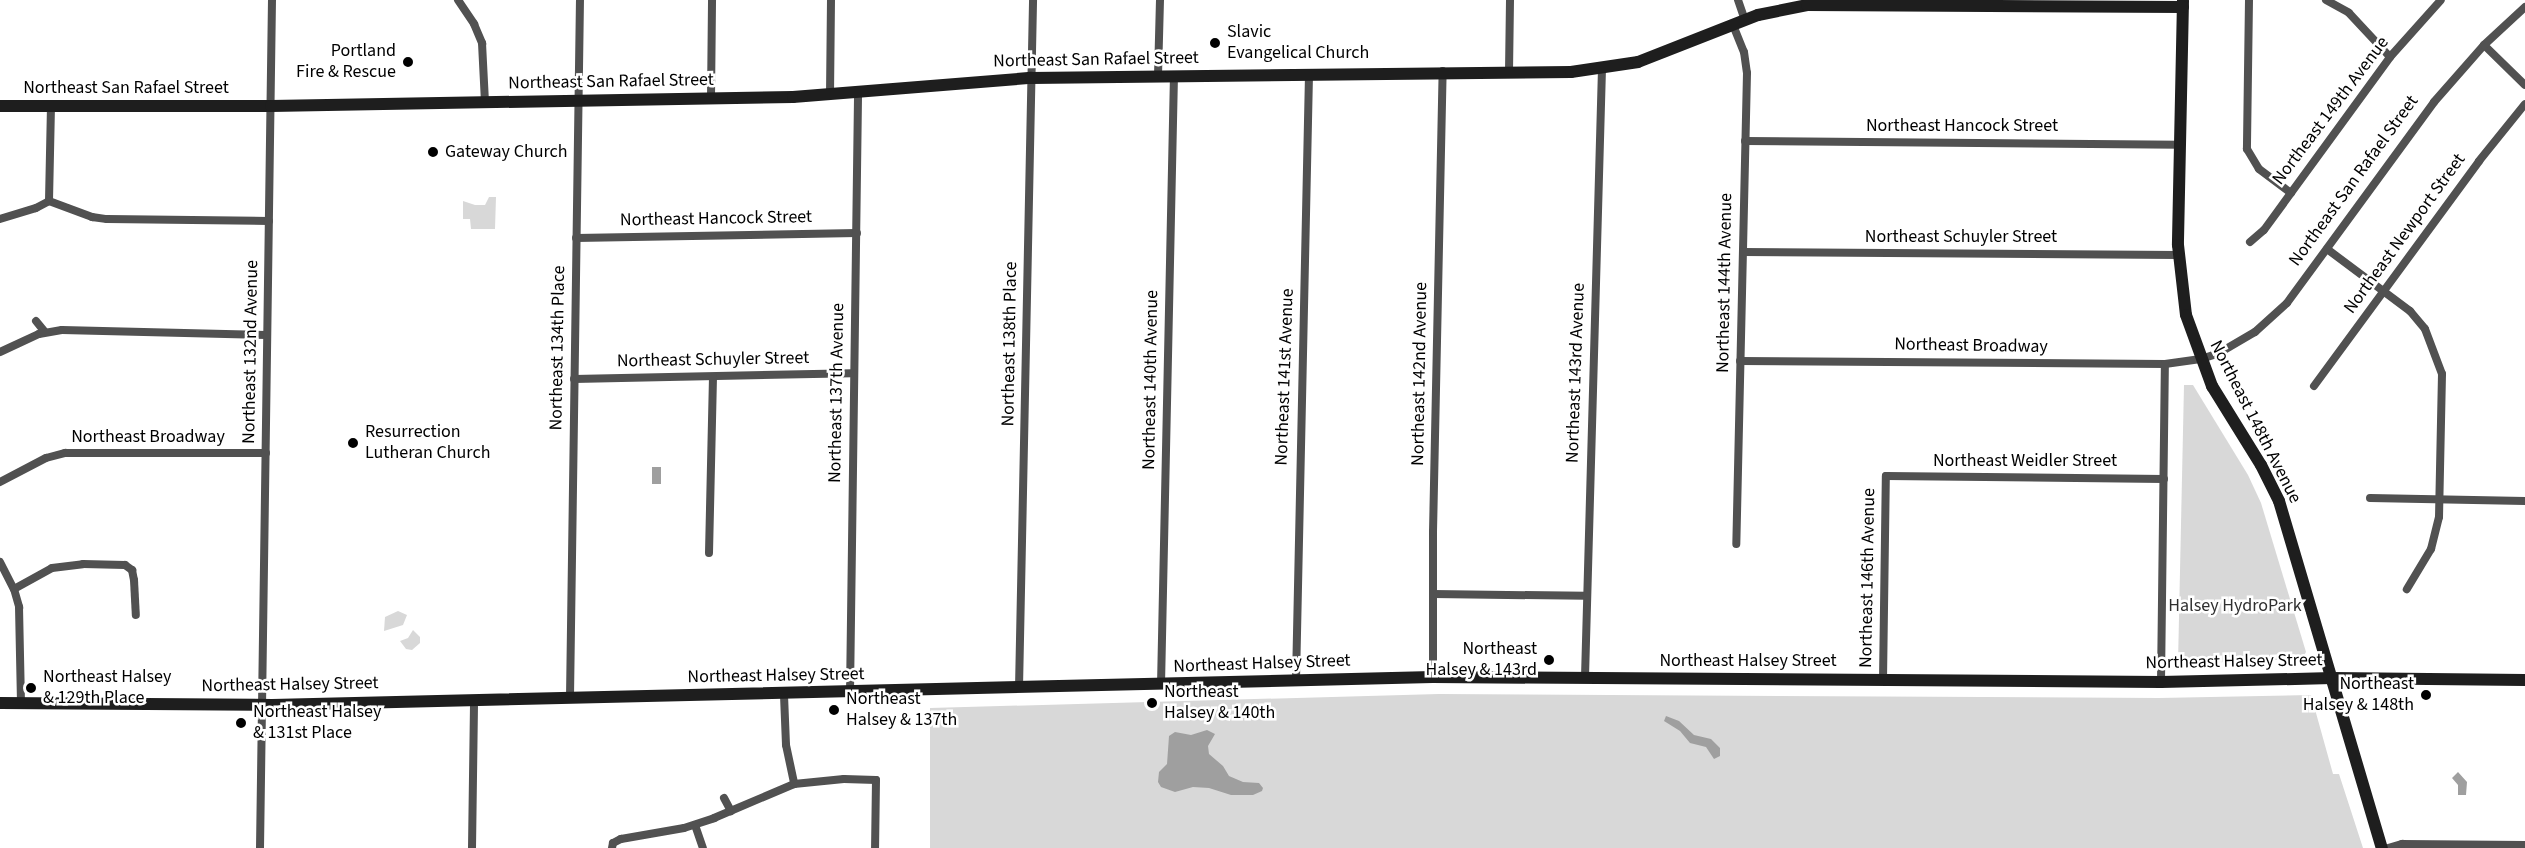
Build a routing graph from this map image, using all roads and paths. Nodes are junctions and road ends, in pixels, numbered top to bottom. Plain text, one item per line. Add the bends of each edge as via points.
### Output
1 (272, 0) edge
2 (458, 0) edge
3 (580, 0) edge
4 (712, 0) edge
5 (831, 0) edge
6 (1033, 0) edge
7 (1160, 0) edge
8 (1510, 0) edge
9 (1738, 0) edge
10 (2248, 0) edge
11 (2326, 0) edge
12 (2441, 0) edge
13 (2183, 3) edge
14 (2525, 8) edge
15 (1739, 22) junction
16 (2484, 45) junction
17 (2390, 57) junction
18 (1602, 69) junction
19 (1443, 72) junction
20 (1509, 72) junction
21 (1310, 74) junction
22 (1158, 76) junction
23 (1174, 76) junction
24 (1031, 78) junction
25 (2525, 85) edge
26 (858, 94) junction
27 (830, 95) junction
28 (711, 98) junction
29 (579, 100) junction
30 (485, 102) junction
31 (2525, 104) edge
32 (0, 106) edge
33 (51, 106) junction
34 (271, 106) junction
35 (1744, 141) junction
36 (2180, 145) junction
37 (2290, 193) junction
38 (49, 201) junction
39 (0, 219) edge
40 (269, 221) junction
41 (857, 232) junction
42 (576, 238) junction
43 (2250, 242) dead end
44 (2327, 249) junction
45 (1743, 252) junction
46 (2178, 255) junction
47 (2385, 290) junction
48 (36, 321) dead end
49 (45, 332) junction
50 (267, 335) junction
51 (0, 352) edge
52 (2200, 359) junction
53 (1740, 361) junction
54 (2165, 364) junction
55 (852, 373) junction
56 (713, 376) junction
57 (574, 380) junction
58 (2314, 386) dead end
59 (266, 453) junction
60 (1886, 476) joint
61 (2164, 478) junction
62 (0, 482) edge
63 (2370, 498) dead end
64 (2440, 499) junction
65 (2525, 501) edge
66 (1736, 544) dead end
67 (709, 553) dead end
68 (0, 562) edge
69 (14, 589) junction
70 (2407, 589) dead end
71 (1432, 594) junction
72 (1586, 596) junction
73 (136, 615) dead end
74 (1433, 677) junction
75 (1585, 677) junction
76 (2332, 678) junction
77 (1296, 680) junction
78 (1883, 680) junction
79 (2525, 680) edge
80 (2161, 682) junction
81 (1161, 685) junction
82 (1019, 688) junction
83 (850, 693) junction
84 (784, 695) junction
85 (570, 697) junction
86 (474, 699) junction
87 (0, 703) edge
88 (21, 703) junction
89 (262, 705) junction
90 (794, 784) junction
91 (724, 798) dead end
92 (731, 811) junction
93 (695, 825) junction
94 (613, 845) edge
95 (2525, 845) edge
96 (260, 848) edge
97 (472, 848) edge
98 (703, 848) edge
99 (875, 848) edge
100 (2382, 848) edge
101 (2388, 848) edge

1 - 34 street, Northeast 132nd Avenue
2 - 30 street via 468,11 482,43
3 - 29 street, Northeast 134th Place
4 - 28 street
5 - 27 street
6 - 24 street, Northeast 138th Place
7 - 22 street
8 - 20 street
9 - 15 street, Northeast 144th Avenue
10 - 37 street via 2247,150 2259,169
11 - 17 street via 2349,13
12 - 17 street, Northeast 149th Avenue
13 - 15 main road, Northeast San Rafael Street via 1828,4 1781,9
13 - 36 main road, Northeast 148th Avenue
14 - 16 street, Northeast San Rafael Street
15 - 18 main road, Northeast San Rafael Street via 1645,60
15 - 35 street, Northeast 144th Avenue via 1747,64
16 - 25 street
16 - 44 street, Northeast San Rafael Street via 2434,102
17 - 37 street, Northeast 149th Avenue
18 - 20 main road, Northeast San Rafael Street
18 - 72 street, Northeast 143rd Avenue
19 - 20 main road, Northeast San Rafael Street
19 - 21 main road, Northeast San Rafael Street
19 - 71 street, Northeast 142nd Avenue
21 - 23 main road, Northeast San Rafael Street
21 - 77 street, Northeast 141st Avenue
22 - 23 main road, Northeast San Rafael Street
22 - 24 main road, Northeast San Rafael Street
23 - 81 street, Northeast 140th Avenue
24 - 26 main road, Northeast San Rafael Street
24 - 82 street, Northeast 138th Place
26 - 27 main road, Northeast San Rafael Street
26 - 41 street, Northeast 137th Avenue
27 - 28 main road, Northeast San Rafael Street
28 - 29 main road, Northeast San Rafael Street
29 - 30 main road, Northeast San Rafael Street
29 - 42 street, Northeast 134th Place
30 - 34 main road, Northeast San Rafael Street
31 - 47 street, Northeast Newport Street
32 - 33 main road, Northeast San Rafael Street
33 - 34 main road, Northeast San Rafael Street
33 - 38 street
34 - 40 street, Northeast 132nd Avenue
35 - 36 street, Northeast Hancock Street
35 - 45 street, Northeast 144th Avenue
36 - 46 main road, Northeast 148th Avenue
37 - 43 street, Northeast 149th Avenue via 2264,230
38 - 39 street
38 - 40 street via 107,219
40 - 50 street, Northeast 132nd Avenue
41 - 42 street, Northeast Hancock Street
41 - 55 street, Northeast 137th Avenue
42 - 57 street, Northeast 134th Place
44 - 47 street
44 - 52 street, Northeast San Rafael Street via 2272,318 2239,342
45 - 46 street, Northeast Schuyler Street
45 - 53 street, Northeast 144th Avenue
46 - 52 main road, Northeast 148th Avenue via 2186,315
47 - 58 street, Northeast Newport Street
47 - 64 street via 2425,329 2442,374
48 - 49 street
49 - 50 street
49 - 51 street
50 - 59 street, Northeast 132nd Avenue
52 - 54 street, Northeast Broadway
52 - 76 main road, Northeast 148th Avenue via 2218,398 2262,465 2279,501
53 - 54 street, Northeast Broadway
53 - 66 street, Northeast 144th Avenue
54 - 61 street
55 - 56 street, Northeast Schuyler Street
55 - 83 street, Northeast 137th Avenue
56 - 57 street, Northeast Schuyler Street
56 - 67 street
57 - 85 street, Northeast 134th Place
59 - 62 street, Northeast Broadway via 65,453 46,458
59 - 89 street, Northeast 132nd Avenue
60 - 61 street, Northeast Weidler Street
60 - 78 street, Northeast 146th Avenue
61 - 80 street
63 - 64 street
64 - 65 street
64 - 70 street via 2431,549
68 - 69 street
69 - 73 street via 52,568 125,565 132,570
69 - 88 street via 20,620
71 - 72 street
71 - 74 street, Northeast 142nd Avenue
72 - 75 street, Northeast 143rd Avenue
74 - 75 main road, Northeast Halsey Street
74 - 77 main road, Northeast Halsey Street
75 - 78 main road, Northeast Halsey Street
76 - 79 main road, Northeast Halsey Street
76 - 80 main road, Northeast Halsey Street
76 - 100 main road, Northeast 148th Avenue
77 - 81 main road, Northeast Halsey Street
78 - 80 main road, Northeast Halsey Street
81 - 82 main road, Northeast Halsey Street
82 - 83 main road, Northeast Halsey Street
83 - 84 main road, Northeast Halsey Street
84 - 85 main road, Northeast Halsey Street
84 - 90 street via 786,745
85 - 86 main road, Northeast Halsey Street
86 - 89 main road, Northeast Halsey Street
86 - 97 street
87 - 88 main road, Northeast Halsey Street
88 - 89 main road, Northeast Halsey Street
89 - 96 street, Northeast 132nd Avenue
90 - 92 street
90 - 99 street via 876,780
91 - 92 street
92 - 93 street
93 - 94 street via 631,837
93 - 98 street
95 - 101 street via 2402,844

